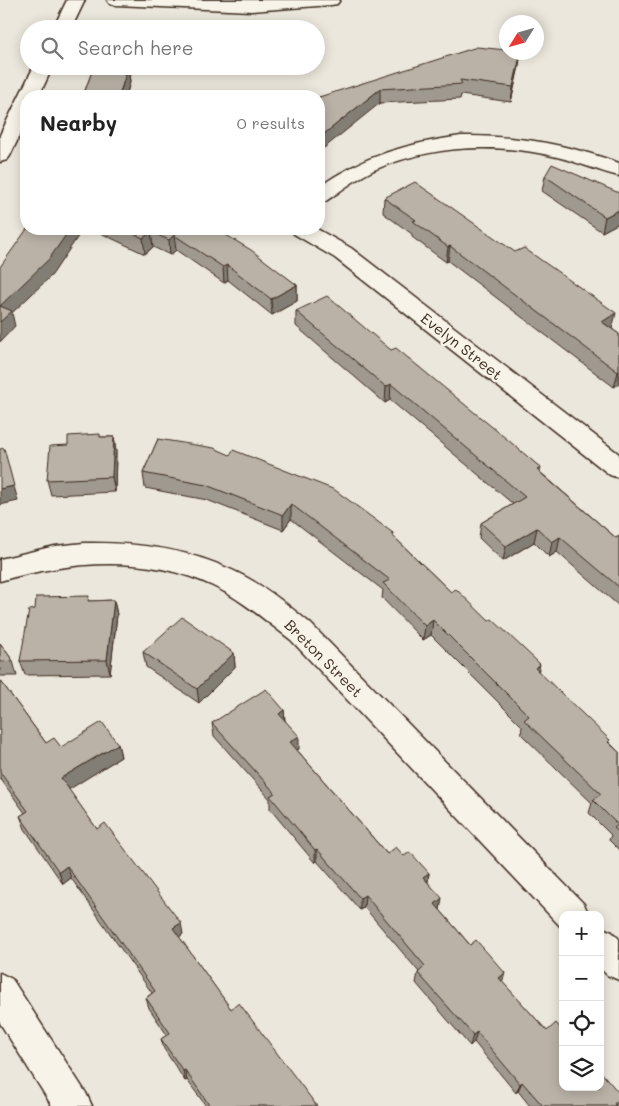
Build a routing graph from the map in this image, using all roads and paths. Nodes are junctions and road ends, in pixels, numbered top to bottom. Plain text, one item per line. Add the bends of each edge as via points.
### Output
1 (76, 0) edge
2 (116, 0) edge
3 (331, 0) edge
4 (66, 20) edge
5 (40, 75) edge
6 (32, 90) edge
7 (20, 114) edge
8 (1, 153) edge
9 (20, 153) edge
10 (619, 170) edge
11 (325, 193) edge
12 (312, 235) edge
13 (619, 468) edge
14 (0, 570) edge
15 (568, 911) edge
16 (604, 948) edge
17 (619, 963) edge
18 (0, 991) edge
19 (73, 1106) edge

1 - 4 street
2 - 3 street via 235,6
5 - 6 street
7 - 8 street
8 - 9 street
10 - 11 street via 590,158 544,146 463,142 388,157 352,174
12 - 13 street, Evelyn Street via 343,253
14 - 15 street, Breton Street via 63,555 145,557 193,567 222,578 264,602 301,632
16 - 17 street
18 - 19 street

